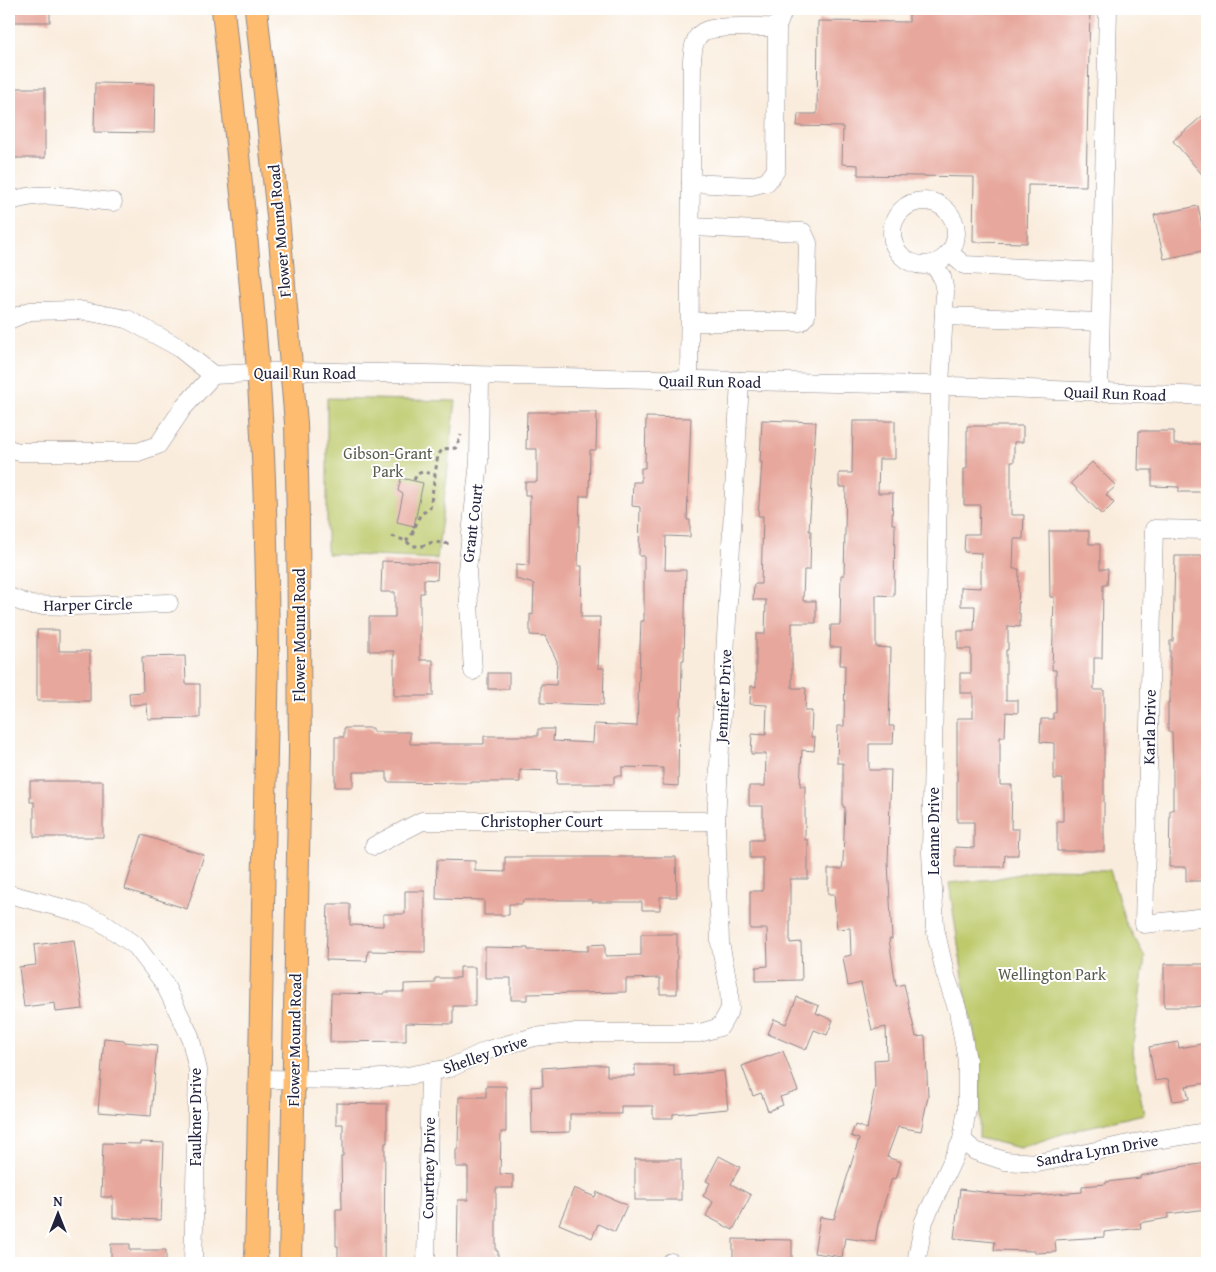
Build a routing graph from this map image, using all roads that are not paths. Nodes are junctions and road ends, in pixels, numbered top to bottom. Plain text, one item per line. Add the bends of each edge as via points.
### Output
1 (223, 9) edge
2 (256, 9) edge
3 (784, 9) edge
4 (1108, 9) edge
5 (777, 27) junction
6 (691, 183) junction
7 (9, 202) edge
8 (113, 202) dead end
9 (691, 227) junction
10 (950, 253) junction
11 (933, 264) junction
12 (1102, 272) junction
13 (944, 316) junction
14 (9, 320) edge
15 (690, 322) junction
16 (1100, 322) junction
17 (292, 371) junction
18 (258, 372) junction
19 (214, 375) junction
20 (480, 376) junction
21 (689, 380) junction
22 (740, 381) junction
23 (940, 386) junction
24 (1099, 393) junction
25 (1207, 396) edge
26 (9, 449) edge
27 (1207, 530) edge
28 (9, 597) edge
29 (169, 603) dead end
30 (473, 671) dead end
31 (716, 821) junction
32 (374, 846) dead end
33 (9, 894) edge
34 (1207, 917) edge
35 (730, 1009) joint
36 (430, 1072) junction
37 (260, 1079) junction
38 (293, 1080) junction
39 (1207, 1132) edge
40 (962, 1140) junction
41 (193, 1263) edge
42 (256, 1263) edge
43 (290, 1263) edge
44 (426, 1263) edge
45 (916, 1263) edge

1 - 18 main road, Flower Mound Road
2 - 17 main road, Flower Mound Road
3 - 5 street
4 - 12 street
5 - 6 street via 714,28 701,33 694,45
5 - 6 street via 776,170 767,182 751,186
6 - 9 street
7 - 8 street via 42,195
9 - 15 street
9 - 15 street via 803,232 808,243 806,316 800,322
10 - 11 street
10 - 11 street via 955,243 956,223 944,207 924,200 903,208 892,227 896,249 913,263
10 - 12 street via 964,265
11 - 13 street, Leanne Drive via 942,277
12 - 16 street
13 - 16 street
13 - 23 street, Leanne Drive
14 - 19 street via 30,311 69,310 127,318 178,348
15 - 21 street
16 - 24 street
17 - 18 street, Quail Run Road
17 - 20 street, Quail Run Road
17 - 38 main road, Flower Mound Road via 300,674
18 - 19 street, Quail Run Road
18 - 37 main road, Flower Mound Road via 268,651
19 - 26 street via 183,408 158,445 138,452 19,452
20 - 21 street, Quail Run Road
20 - 30 street, Grant Court via 479,462 467,570
21 - 22 street, Quail Run Road
22 - 23 street, Quail Run Road
22 - 31 street, Jennifer Drive
23 - 24 street, Quail Run Road
23 - 40 street, Leanne Drive via 931,853 935,928 945,974 958,1011 967,1060 967,1108
24 - 25 street, Quail Run Road
27 - 34 street, Karla Drive via 1154,529 1144,924
28 - 29 street, Harper Circle via 30,605
31 - 32 street, Christopher Court via 422,820
31 - 35 street, Jennifer Drive via 720,943
33 - 41 street, Faulkner Drive via 100,921 136,946 164,984 190,1036 198,1070
35 - 36 street, Shelley Drive via 720,1027 700,1033 571,1033 534,1037 488,1050 450,1068
36 - 38 street, Shelley Drive via 364,1079
36 - 44 street, Courtney Drive
37 - 38 street, Shelley Drive
37 - 42 main road, Flower Mound Road
38 - 43 main road, Flower Mound Road
39 - 40 street, Sandra Lynn Drive via 1038,1163 1005,1161 975,1151
40 - 45 street, Leanne Drive via 924,1221

